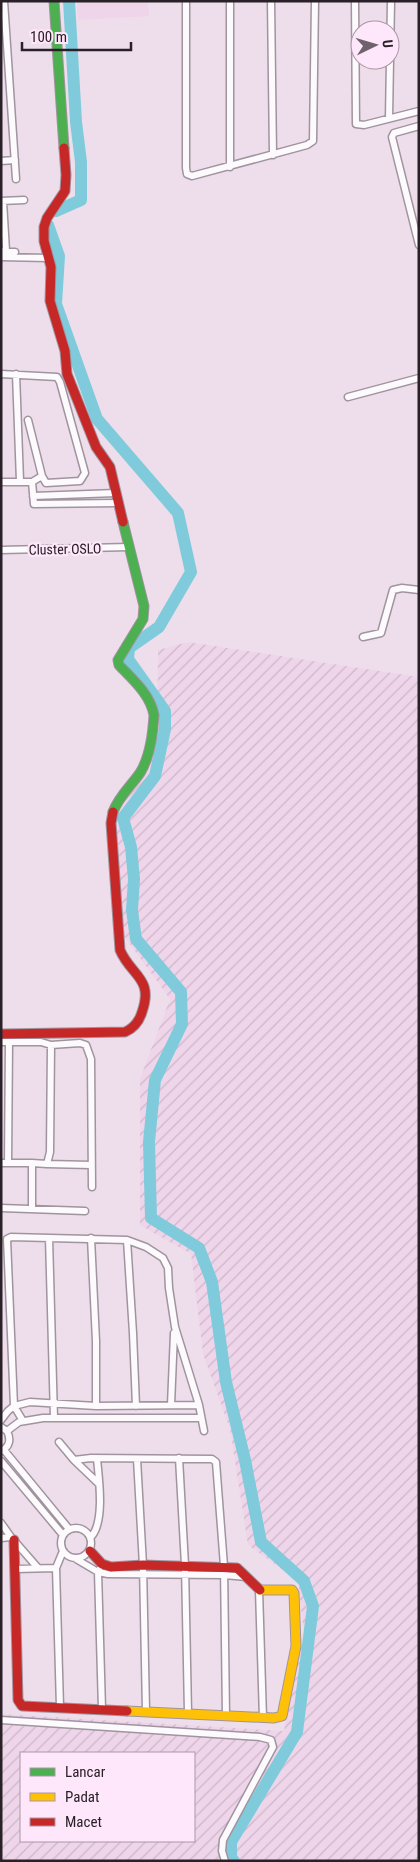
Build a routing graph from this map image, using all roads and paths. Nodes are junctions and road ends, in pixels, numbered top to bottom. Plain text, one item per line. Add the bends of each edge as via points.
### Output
1 (4, 1) edge
2 (54, 1) edge
3 (186, 1) edge
4 (230, 1) edge
5 (271, 1) edge
6 (315, 1) edge
7 (355, 1) edge
8 (391, 1) edge
9 (3, 16) edge
10 (5, 58) edge
11 (419, 111) edge
12 (389, 118) junction
13 (419, 126) edge
14 (272, 155) junction
15 (15, 160) junction
16 (1, 161) edge
17 (230, 167) junction
18 (16, 179) dead end
19 (24, 200) dead end
20 (2, 201) edge
21 (419, 245) edge
22 (15, 252) dead end
23 (3, 253) edge
24 (48, 258) junction
25 (1, 374) edge
26 (16, 374) junction
27 (419, 378) edge
28 (348, 397) dead end
29 (28, 420) dead end
30 (42, 476) junction
31 (1, 482) edge
32 (20, 482) junction
33 (32, 482) junction
34 (116, 493) junction
35 (33, 496) junction
36 (118, 503) junction
37 (129, 547) junction
38 (1, 550) edge
39 (419, 590) edge
40 (363, 637) dead end
41 (1, 1034) edge
42 (1, 1042) edge
43 (10, 1042) junction
44 (51, 1045) junction
45 (5, 1163) edge
46 (32, 1163) junction
47 (47, 1164) junction
48 (92, 1165) junction
49 (92, 1187) dead end
50 (1, 1208) edge
51 (32, 1208) junction
52 (85, 1211) dead end
53 (48, 1238) junction
54 (91, 1238) junction
55 (127, 1240) junction
56 (174, 1327) junction
57 (54, 1404) junction
58 (171, 1405) junction
59 (199, 1405) junction
60 (14, 1406) junction
61 (96, 1406) junction
62 (116, 1406) junction
63 (136, 1406) junction
64 (156, 1406) junction
65 (54, 1418) junction
66 (118, 1418) junction
67 (157, 1418) junction
68 (200, 1418) junction
69 (1, 1420) edge
70 (23, 1421) junction
71 (4, 1429) edge
72 (204, 1431) dead end
73 (59, 1442) dead end
74 (2, 1450) edge
75 (179, 1458) junction
76 (97, 1459) junction
77 (137, 1459) junction
78 (74, 1460) junction
79 (1, 1461) edge
80 (99, 1484) junction
81 (1, 1523) edge
82 (69, 1529) junction
83 (62, 1535) junction
84 (91, 1537) junction
85 (1, 1538) edge
86 (12, 1539) junction
87 (63, 1551) junction
88 (90, 1551) junction
89 (76, 1559) junction
90 (38, 1568) junction
91 (56, 1568) junction
92 (100, 1568) junction
93 (15, 1569) junction
94 (143, 1569) junction
95 (185, 1570) junction
96 (224, 1571) junction
97 (258, 1590) junction
98 (60, 1707) junction
99 (102, 1709) junction
100 (146, 1711) junction
101 (188, 1713) junction
102 (226, 1716) junction
103 (263, 1718) junction
104 (1, 1720) edge
105 (225, 1861) edge

1 - 9 street
2 - 24 street via 66,176 63,196 44,227
3 - 17 street via 186,173 195,176
4 - 17 street
5 - 14 street
6 - 14 street via 314,139 310,144
7 - 12 street via 356,124
8 - 12 street
9 - 10 street
10 - 15 street
11 - 12 street
13 - 21 street via 394,133 392,137
14 - 17 street
15 - 16 street
15 - 18 street
19 - 20 street
20 - 23 street
22 - 23 street
23 - 24 street
24 - 34 street via 51,267 50,301 64,344 67,374 96,447 110,466
25 - 26 street
26 - 30 street via 57,377 85,472 80,481 46,483
26 - 32 street
27 - 28 street
29 - 30 street
30 - 33 street
31 - 32 street
32 - 33 street
33 - 35 street
34 - 35 street
34 - 36 street
35 - 36 street via 34,504
36 - 37 street
37 - 38 street, Cluster OSLO
37 - 41 street via 145,613 118,660 152,706 153,720 143,769 116,805 111,823 120,950 144,983 140,1018 133,1028 124,1032
39 - 40 street via 393,590 381,633
42 - 43 street
43 - 44 street
43 - 45 street
44 - 47 street via 51,1132
44 - 48 street via 80,1043 89,1049
45 - 46 street
46 - 47 street
46 - 51 street
47 - 48 street
48 - 49 street
50 - 51 street
51 - 52 street
53 - 54 street
53 - 57 street
53 - 60 street via 11,1237 6,1242
54 - 55 street
54 - 61 street
55 - 56 street via 158,1253 167,1262
55 - 63 street
56 - 58 street
56 - 59 street
57 - 60 street via 30,1402
57 - 61 street
57 - 65 street
58 - 59 street
58 - 64 street
59 - 68 street
60 - 69 street
60 - 70 street
61 - 62 street
62 - 63 street
62 - 66 street
63 - 64 street
64 - 67 street
65 - 66 street
65 - 70 street
66 - 67 street
67 - 68 street
68 - 72 street
70 - 71 street
71 - 74 street via 10,1441
73 - 78 street
74 - 82 street
75 - 77 street
75 - 95 street
75 - 96 street via 212,1459 216,1462
76 - 77 street
76 - 78 street
76 - 80 street
77 - 94 street
78 - 80 street
79 - 83 street
80 - 84 street via 98,1524
81 - 86 street
82 - 83 street
82 - 84 street via 78,1527
83 - 87 street
84 - 88 street
85 - 86 street
86 - 90 street
86 - 93 street
87 - 89 street
87 - 91 street
88 - 89 street
88 - 92 street
89 - 92 street
90 - 91 street
90 - 93 street
91 - 98 street
92 - 94 street
92 - 99 street
93 - 98 street via 20,1704
94 - 95 street
94 - 100 street
95 - 96 street
95 - 101 street
96 - 97 street via 237,1568
96 - 102 street
97 - 103 street
97 - 103 street via 293,1591 296,1641 284,1713 278,1718
98 - 99 street
99 - 100 street
100 - 101 street
101 - 102 street
102 - 103 street
104 - 105 street via 271,1740 274,1747 223,1840

